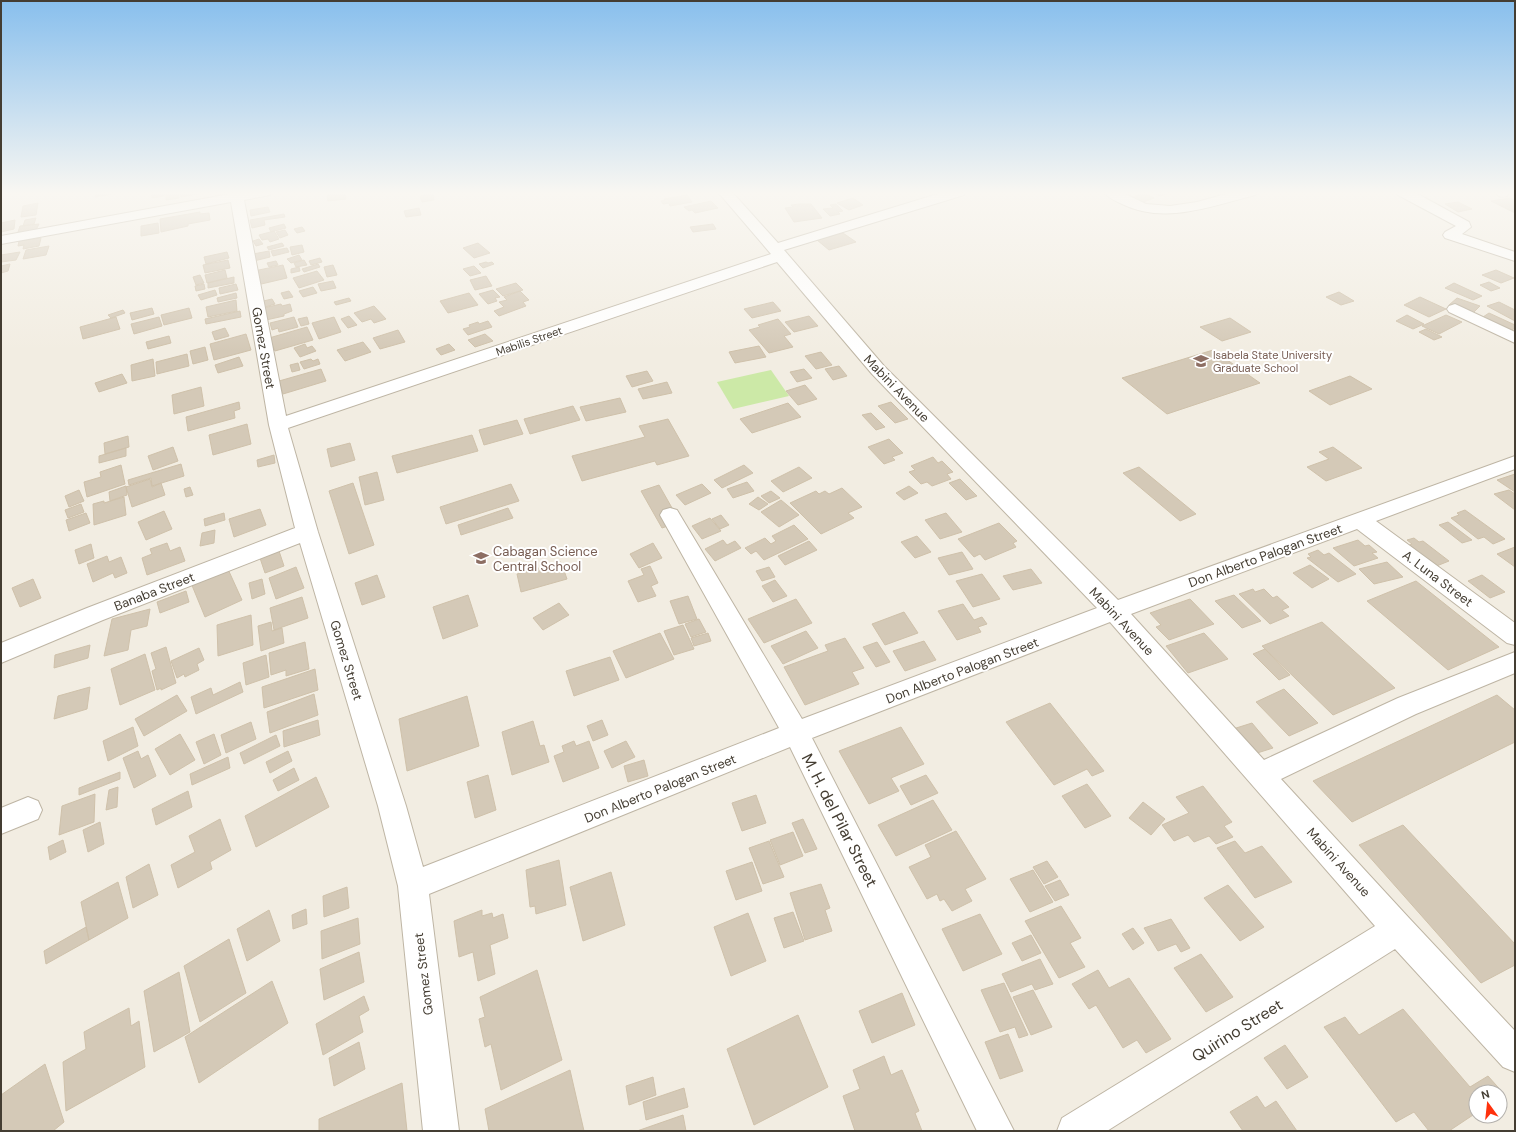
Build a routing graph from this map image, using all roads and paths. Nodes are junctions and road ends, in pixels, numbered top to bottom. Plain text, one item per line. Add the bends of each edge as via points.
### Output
1 (246, 245) edge
2 (771, 245) edge
3 (799, 245) edge
4 (1479, 245) edge
5 (777, 252) junction
6 (1515, 257) edge
7 (1455, 309) dead end
8 (1515, 338) edge
9 (278, 425) junction
10 (1515, 462) edge
11 (670, 515) dead end
12 (1360, 520) junction
13 (307, 532) junction
14 (1114, 611) junction
15 (1513, 633) edge
16 (1, 652) edge
17 (1515, 662) edge
18 (796, 733) junction
19 (1261, 775) junction
20 (28, 810) dead end
21 (1, 821) edge
22 (413, 886) junction
23 (1398, 929) junction
24 (1515, 1055) edge
25 (441, 1131) edge
26 (996, 1131) edge
27 (1075, 1131) edge

1 - 9 street, Gomez Street
2 - 5 street, Mabini Avenue
3 - 5 street, Mabilis Street
4 - 6 street
5 - 9 street, Mabilis Street
5 - 14 street, Mabini Avenue via 878,370
7 - 8 street
9 - 13 street, Gomez Street
10 - 12 street, Don Alberto Palogan Street
11 - 18 street, M. H. del Pilar Street
12 - 14 street, Don Alberto Palogan Street
12 - 15 street, A. Luna Street
13 - 16 street, Banaba Street
13 - 22 street, Gomez Street via 392,806
14 - 18 street, Don Alberto Palogan Street
14 - 19 street, Mabini Avenue
17 - 19 street via 1407,706
18 - 22 street, Don Alberto Palogan Street
18 - 26 street, M. H. del Pilar Street
19 - 23 street, Mabini Avenue
20 - 21 street
22 - 25 street, Gomez Street
23 - 24 street, Mabini Avenue
23 - 27 street, Quirino Street

